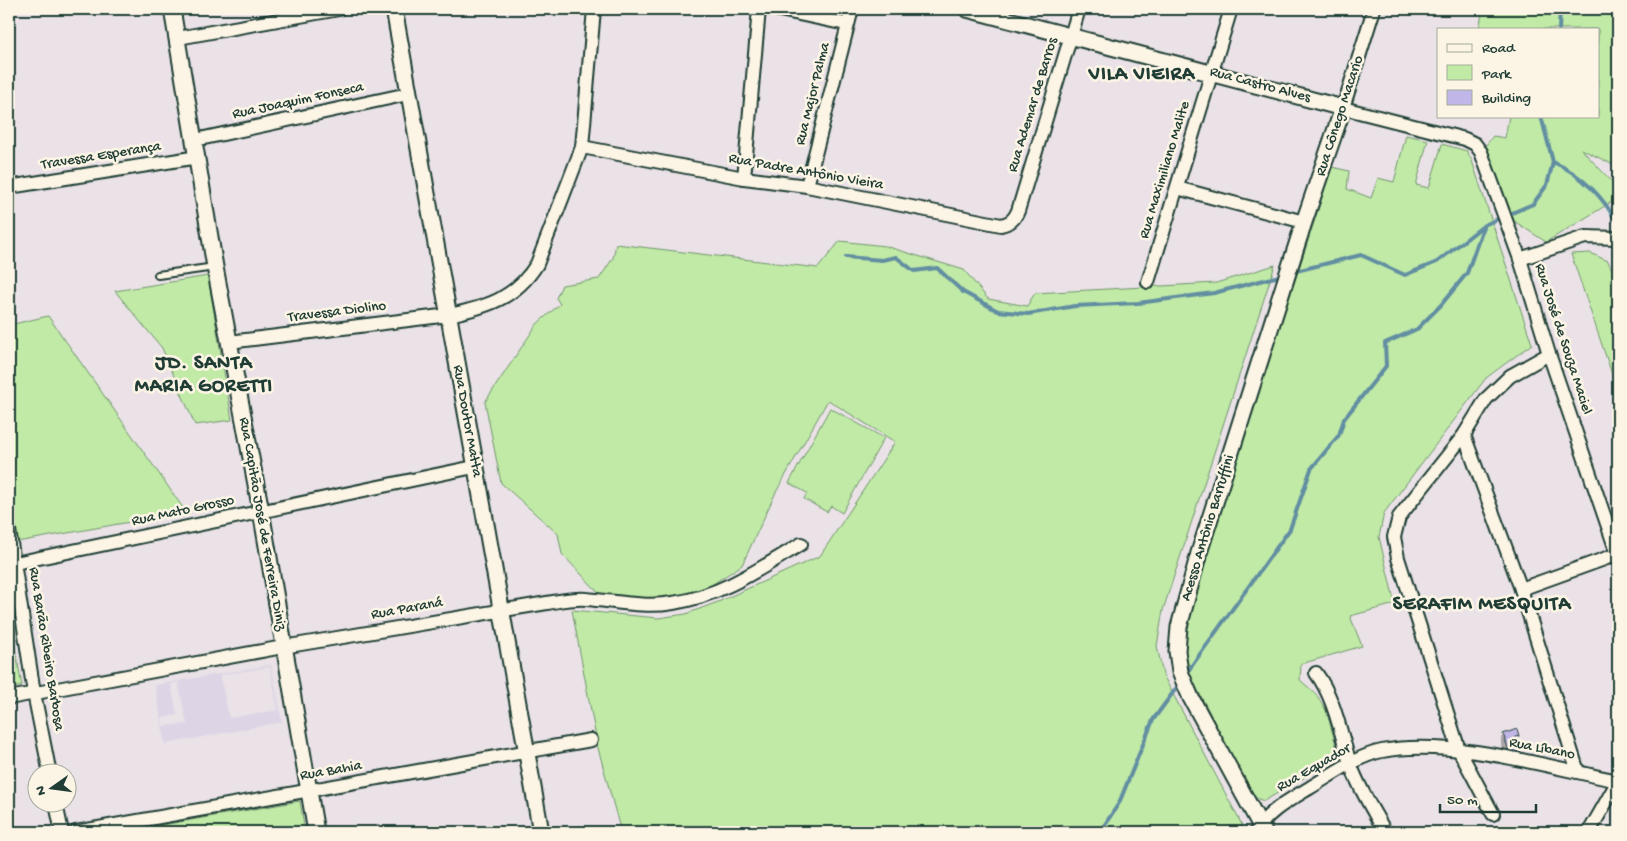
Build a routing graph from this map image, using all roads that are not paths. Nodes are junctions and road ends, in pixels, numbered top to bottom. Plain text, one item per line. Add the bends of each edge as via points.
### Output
1 (172, 9) edge
2 (339, 9) edge
3 (394, 9) edge
4 (594, 9) edge
5 (759, 9) edge
6 (775, 9) edge
7 (852, 9) edge
8 (968, 9) edge
9 (1078, 9) edge
10 (1231, 9) edge
11 (1374, 9) edge
12 (846, 24) junction
13 (1071, 36) junction
14 (178, 38) junction
15 (1212, 72) junction
16 (408, 94) junction
17 (1343, 108) junction
18 (1465, 139) joint
19 (195, 140) junction
20 (582, 147) junction
21 (198, 157) junction
22 (744, 178) junction
23 (807, 186) junction
24 (9, 187) edge
25 (1177, 188) junction
26 (1018, 211) joint
27 (1304, 222) junction
28 (1618, 238) edge
29 (1520, 259) junction
30 (215, 267) junction
31 (158, 275) dead end
32 (1148, 282) dead end
33 (449, 315) junction
34 (229, 342) junction
35 (1549, 354) junction
36 (1464, 435) junction
37 (474, 468) junction
38 (261, 511) junction
39 (9, 530) edge
40 (801, 544) dead end
41 (1618, 555) edge
42 (16, 563) junction
43 (1521, 588) junction
44 (501, 610) junction
45 (283, 647) junction
46 (1316, 673) dead end
47 (34, 693) junction
48 (9, 698) edge
49 (591, 740) dead end
50 (1459, 750) junction
51 (526, 751) junction
52 (48, 764) edge
53 (1350, 764) junction
54 (1578, 772) junction
55 (1618, 781) edge
56 (309, 792) junction
57 (58, 814) edge
58 (1493, 814) dead end
59 (1260, 830) edge
60 (62, 832) edge
61 (76, 832) edge
62 (316, 832) edge
63 (541, 832) edge
64 (1385, 832) edge
65 (1589, 832) edge

1 - 14 street, Rua Capitão José de Ferreira Diniz
2 - 14 street
3 - 16 street, Rua Doutor Matta
4 - 20 street, Travessa Diolino
5 - 22 street
6 - 12 street
7 - 12 street, Rua Major Palma
8 - 13 street, Rua Castro Alves
9 - 13 street, Rua Ademar de Barros
10 - 15 street, Rua Maximiliano Malite
11 - 17 street, Rua Cônego Macario
12 - 23 street, Rua Major Palma
13 - 15 street, Rua Castro Alves
13 - 26 street, Rua Ademar de Barros
14 - 19 street, Rua Capitão José de Ferreira Diniz
15 - 17 street, Rua Castro Alves
15 - 25 street, Rua Maximiliano Malite
16 - 19 street, Rua Joaquim Fonseca
16 - 33 street, Rua Doutor Matta
17 - 18 street, Rua Castro Alves
17 - 27 street, Rua Cônego Macario
18 - 29 street, Rua José de Souza Maciel via 1481,152
19 - 21 street, Rua Capitão José de Ferreira Diniz
20 - 22 street, Rua Padre Antônio Vieira
20 - 33 street, Travessa Diolino via 537,264 526,281 514,291 475,310
21 - 24 street, Travessa Esperança
21 - 30 street, Rua Capitão José de Ferreira Diniz
22 - 23 street, Rua Padre Antônio Vieira
23 - 26 street, Rua Padre Antônio Vieira via 1001,225 1015,218
25 - 27 street
25 - 32 street, Rua Maximiliano Malite
27 - 59 street, Acesso Antônio Barruffini via 1178,627 1180,672
28 - 29 street via 1585,237
29 - 35 street, Rua José de Souza Maciel
30 - 31 lane
30 - 34 street, Rua Capitão José de Ferreira Diniz
33 - 34 street, Travessa Diolino
33 - 37 street, Rua Doutor Matta
34 - 38 street, Rua Capitão José de Ferreira Diniz
35 - 36 street via 1510,376 1492,393
35 - 41 street, Rua José de Souza Maciel
36 - 43 street
36 - 50 street via 1399,517 1394,537
37 - 38 street, Rua Mato Grosso
37 - 44 street, Rua Doutor Matta
38 - 42 street, Rua Mato Grosso
38 - 45 street, Rua Capitão José de Ferreira Diniz
39 - 42 street, Rua Barão Ribeiro Barbosa
40 - 44 street, Rua Paraná via 704,597 672,604 583,599
41 - 43 street
42 - 47 street, Rua Barão Ribeiro Barbosa
43 - 54 street
44 - 45 street, Rua Paraná
44 - 51 street, Rua Doutor Matta
45 - 47 street, Rua Paraná
45 - 56 street, Rua Capitão José de Ferreira Diniz
46 - 53 street via 1345,738
47 - 48 street, Rua Paraná
47 - 52 street, Rua Barão Ribeiro Barbosa
49 - 51 street, Rua Bahia
50 - 53 street, Rua Equador via 1380,751
50 - 54 street, Rua Líbano
50 - 58 street
51 - 56 street, Rua Bahia
51 - 63 street, Rua Doutor Matta
53 - 59 street, Rua Equador via 1280,806
53 - 64 street
54 - 55 street, Rua Líbano
55 - 65 street
56 - 61 street, Rua Bahia
56 - 62 street, Rua Capitão José de Ferreira Diniz
57 - 60 street

